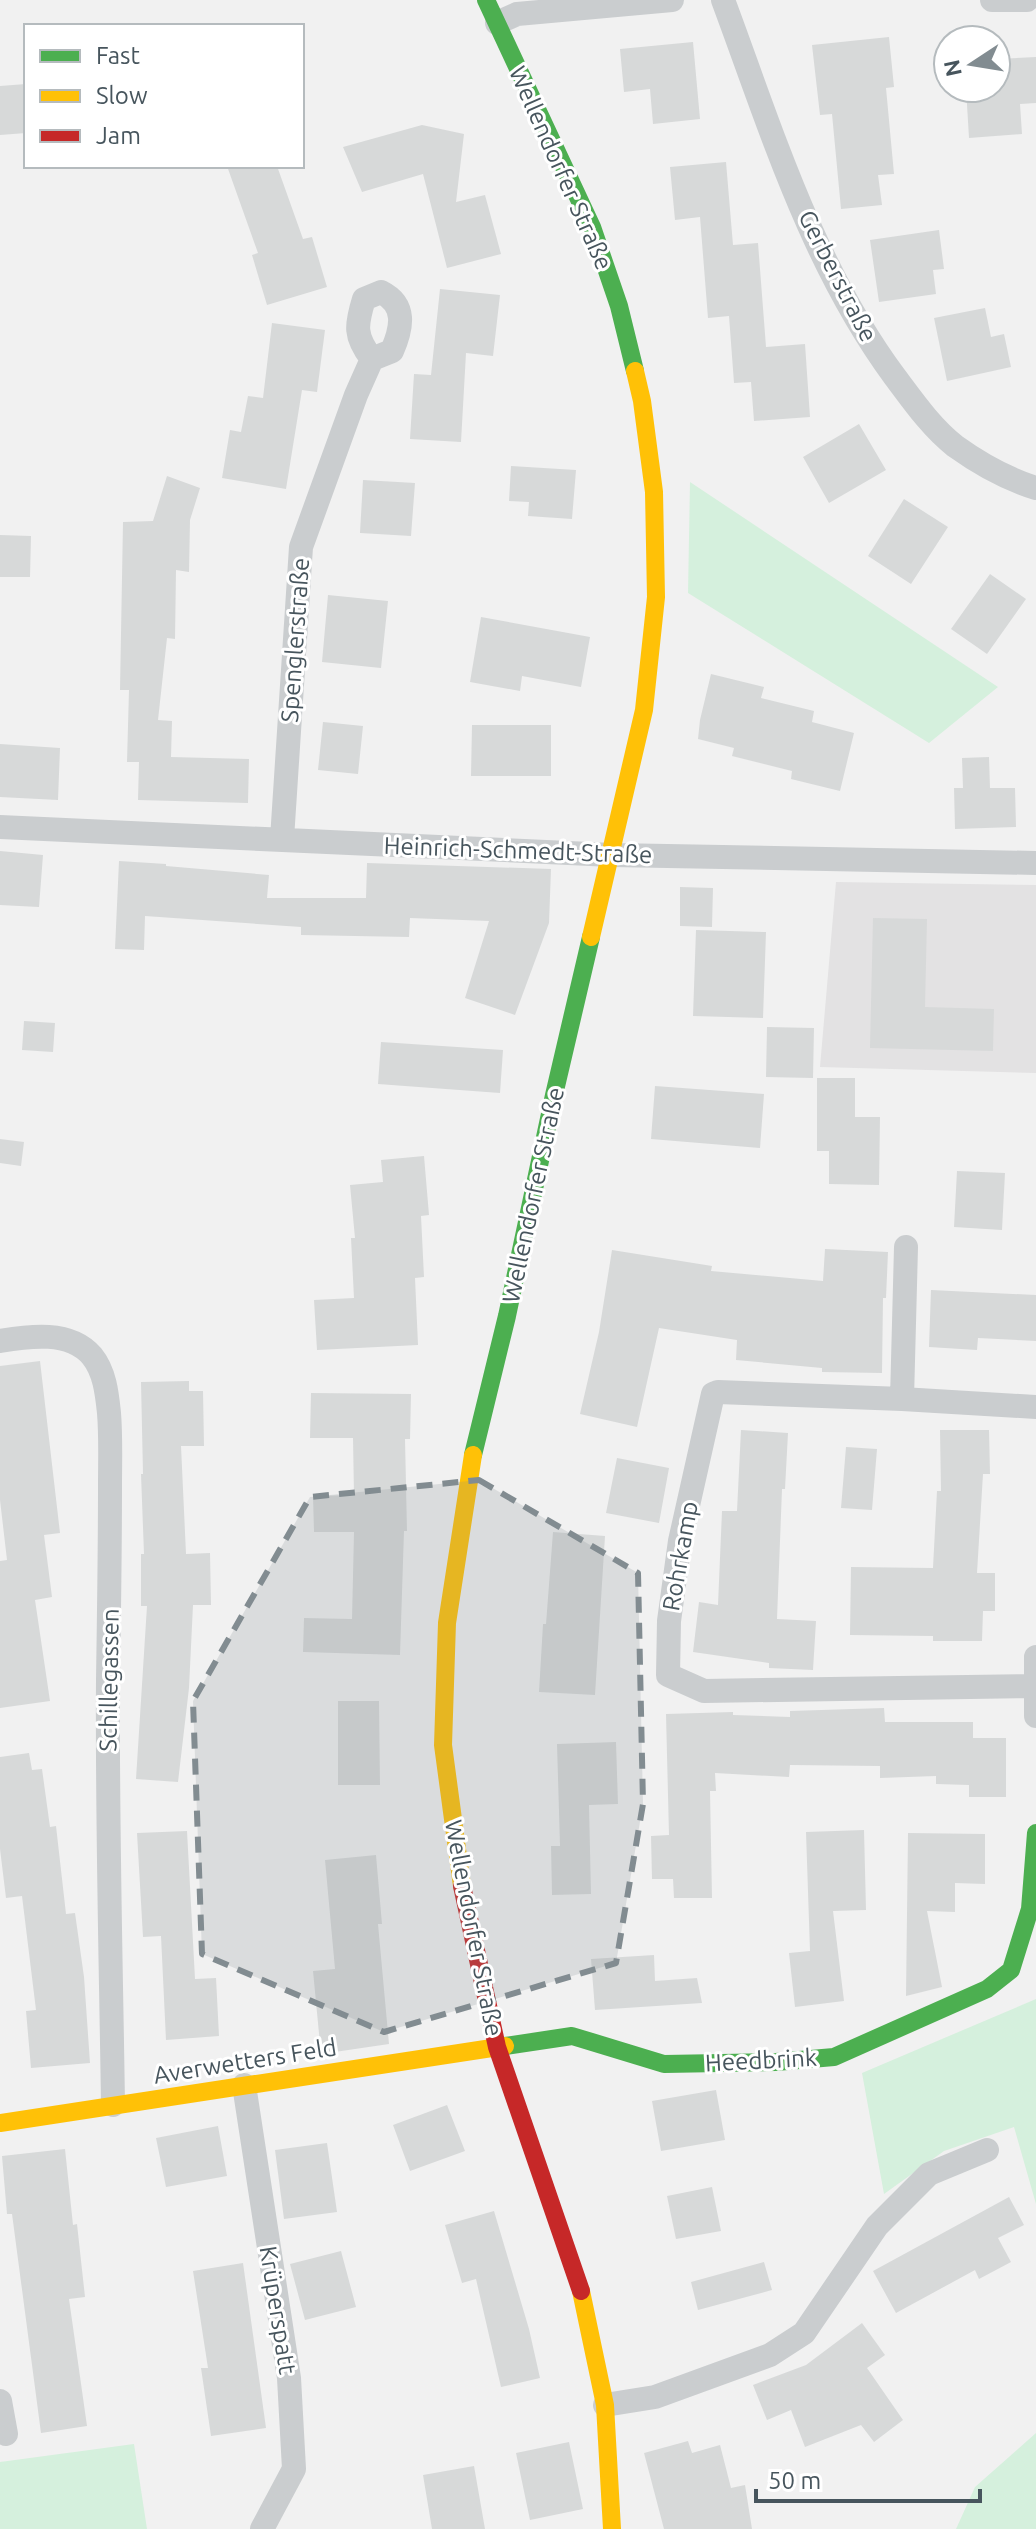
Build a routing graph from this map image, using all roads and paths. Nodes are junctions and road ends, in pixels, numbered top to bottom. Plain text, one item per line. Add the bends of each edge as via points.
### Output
1 (486, 0) edge
2 (672, 0) edge
3 (723, 0) edge
4 (992, 0) edge
5 (1014, 0) edge
6 (1027, 0) edge
7 (497, 23) junction
8 (372, 359) dead end
9 (1036, 488) edge
10 (0, 827) edge
11 (282, 839) junction
12 (612, 855) junction
13 (1036, 863) edge
14 (906, 1247) dead end
15 (0, 1341) edge
16 (902, 1399) junction
17 (1036, 1407) edge
18 (1036, 1657) edge
19 (1035, 1686) edge
20 (1036, 1716) edge
21 (1036, 1833) edge
22 (497, 2047) junction
23 (244, 2085) junction
24 (113, 2105) junction
25 (0, 2123) edge
26 (987, 2150) dead end
27 (0, 2401) edge
28 (605, 2405) junction
29 (6, 2434) dead end
30 (262, 2529) edge
31 (612, 2529) edge

1 - 7 street, Wellendorfer Straße
2 - 7 street via 517,14
3 - 9 street, Gerberstraße via 789,178 859,325 918,409 953,444 991,470
4 - 5 street
5 - 6 street
7 - 12 street, Wellendorfer Straße via 592,227 619,306 642,401 654,492 656,597 644,710
8 - 11 street, Spenglerstraße via 301,547
10 - 11 street, Heinrich-Schmedt-Straße
11 - 12 street, Heinrich-Schmedt-Straße
12 - 13 street, Heinrich-Schmedt-Straße
12 - 22 street, Wellendorfer Straße via 473,1452 447,1623 443,1745 464,1900
14 - 16 street
15 - 24 street, Schillegassen via 31,1335 73,1343 91,1355 105,1383
16 - 17 street, Rohrkamp
16 - 19 street, Rohrkamp via 713,1394 680,1541 668,1675 704,1691
18 - 19 street
19 - 20 street
21 - 22 street, Heedbrink via 1030,1909 1011,1970 987,1989 834,2057 664,2064 572,2036
22 - 23 street, Averwetters Feld
22 - 28 street, Wellendorfer Straße via 580,2287
23 - 24 street, Averwetters Feld
23 - 30 street, Krüperspatt via 289,2378 294,2469
24 - 25 street, Averwetters Feld
26 - 28 street via 929,2174 877,2226 804,2333 770,2355 655,2397
27 - 29 street
28 - 31 street, Wellendorfer Straße

